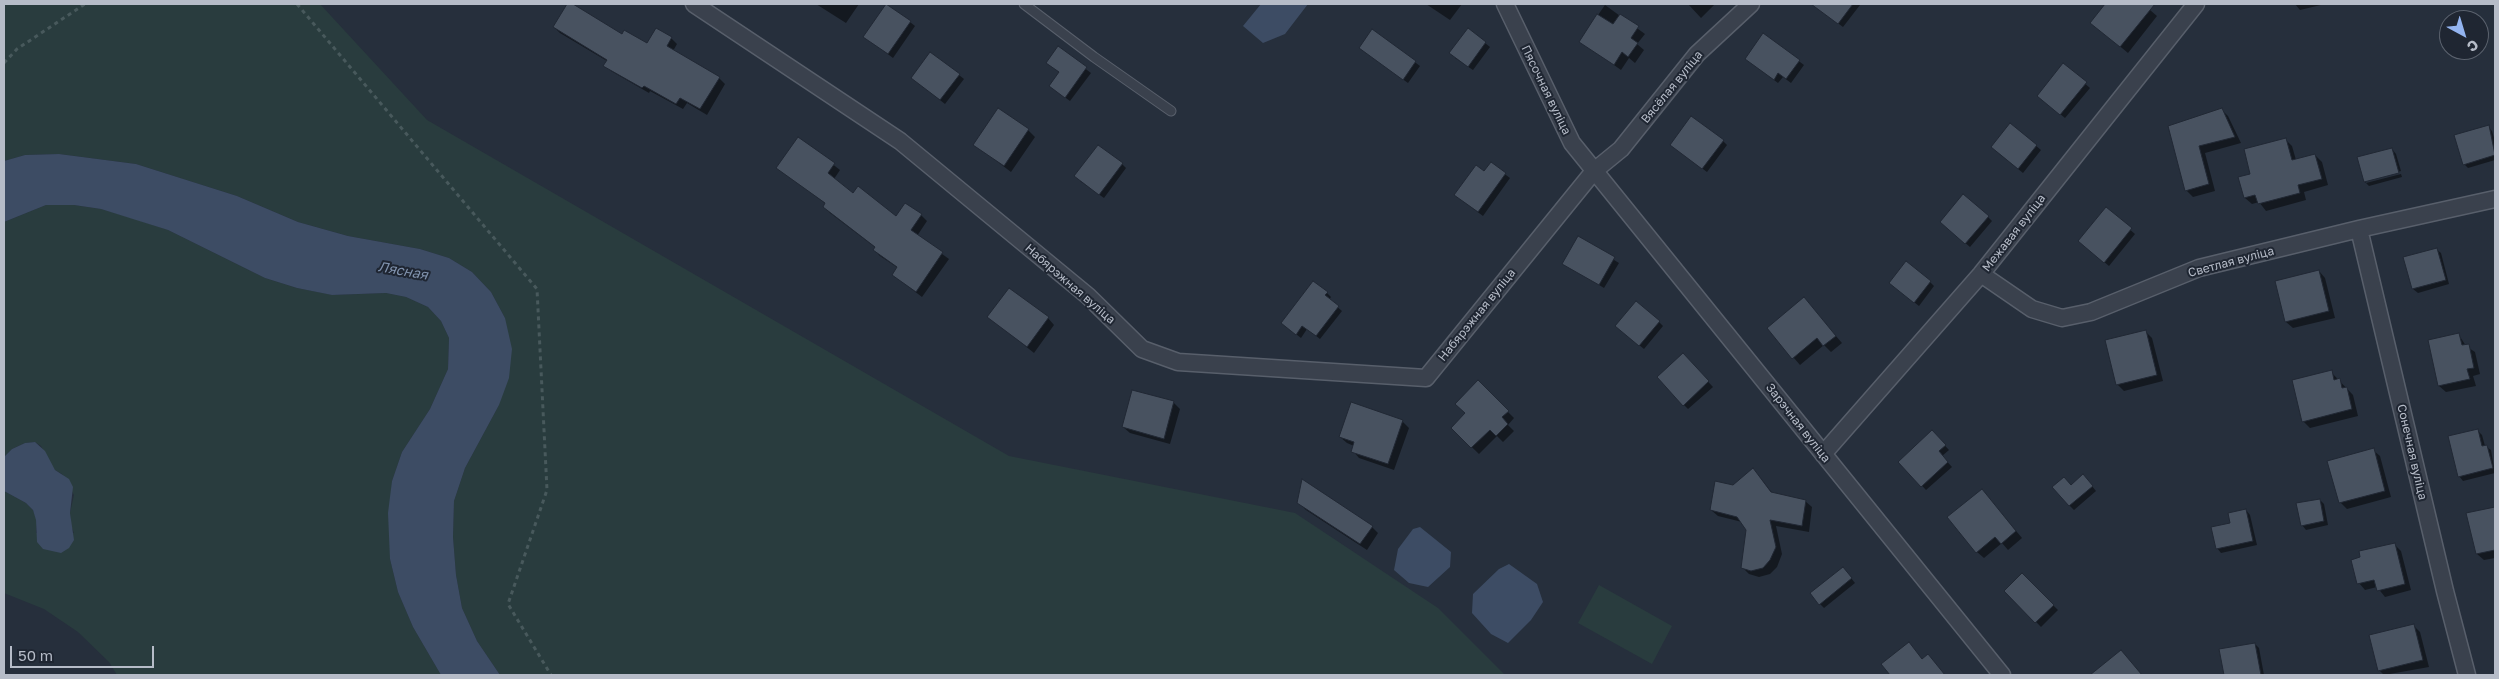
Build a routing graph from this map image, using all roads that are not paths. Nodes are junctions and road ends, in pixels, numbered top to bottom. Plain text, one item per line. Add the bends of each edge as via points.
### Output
1 (694, 4) edge
2 (1024, 4) edge
3 (1505, 4) edge
4 (1751, 4) edge
5 (2196, 4) edge
6 (1171, 111) dead end
7 (1594, 171) junction
8 (2495, 199) edge
9 (2359, 229) junction
10 (1981, 274) junction
11 (1823, 454) junction
12 (2002, 675) edge
13 (2467, 675) edge

1 - 7 street, Набярэжная вуліца via 900,141 1088,296 1142,349 1178,362 1426,378
2 - 6 lane
3 - 7 street, Пясочная вуліца via 1572,143
4 - 7 street, Вясёлая вуліца via 1697,54 1621,149
5 - 10 street, Межавая вуліца
7 - 11 street, Зарэчная вуліца
8 - 9 street, Светлая вуліца
9 - 10 street, Светлая вуліца via 2198,268 2091,312 2062,318 2032,309
9 - 13 street, Сонечная вуліца
10 - 11 street, Межавая вуліца
11 - 12 street, Зарэчная вуліца

